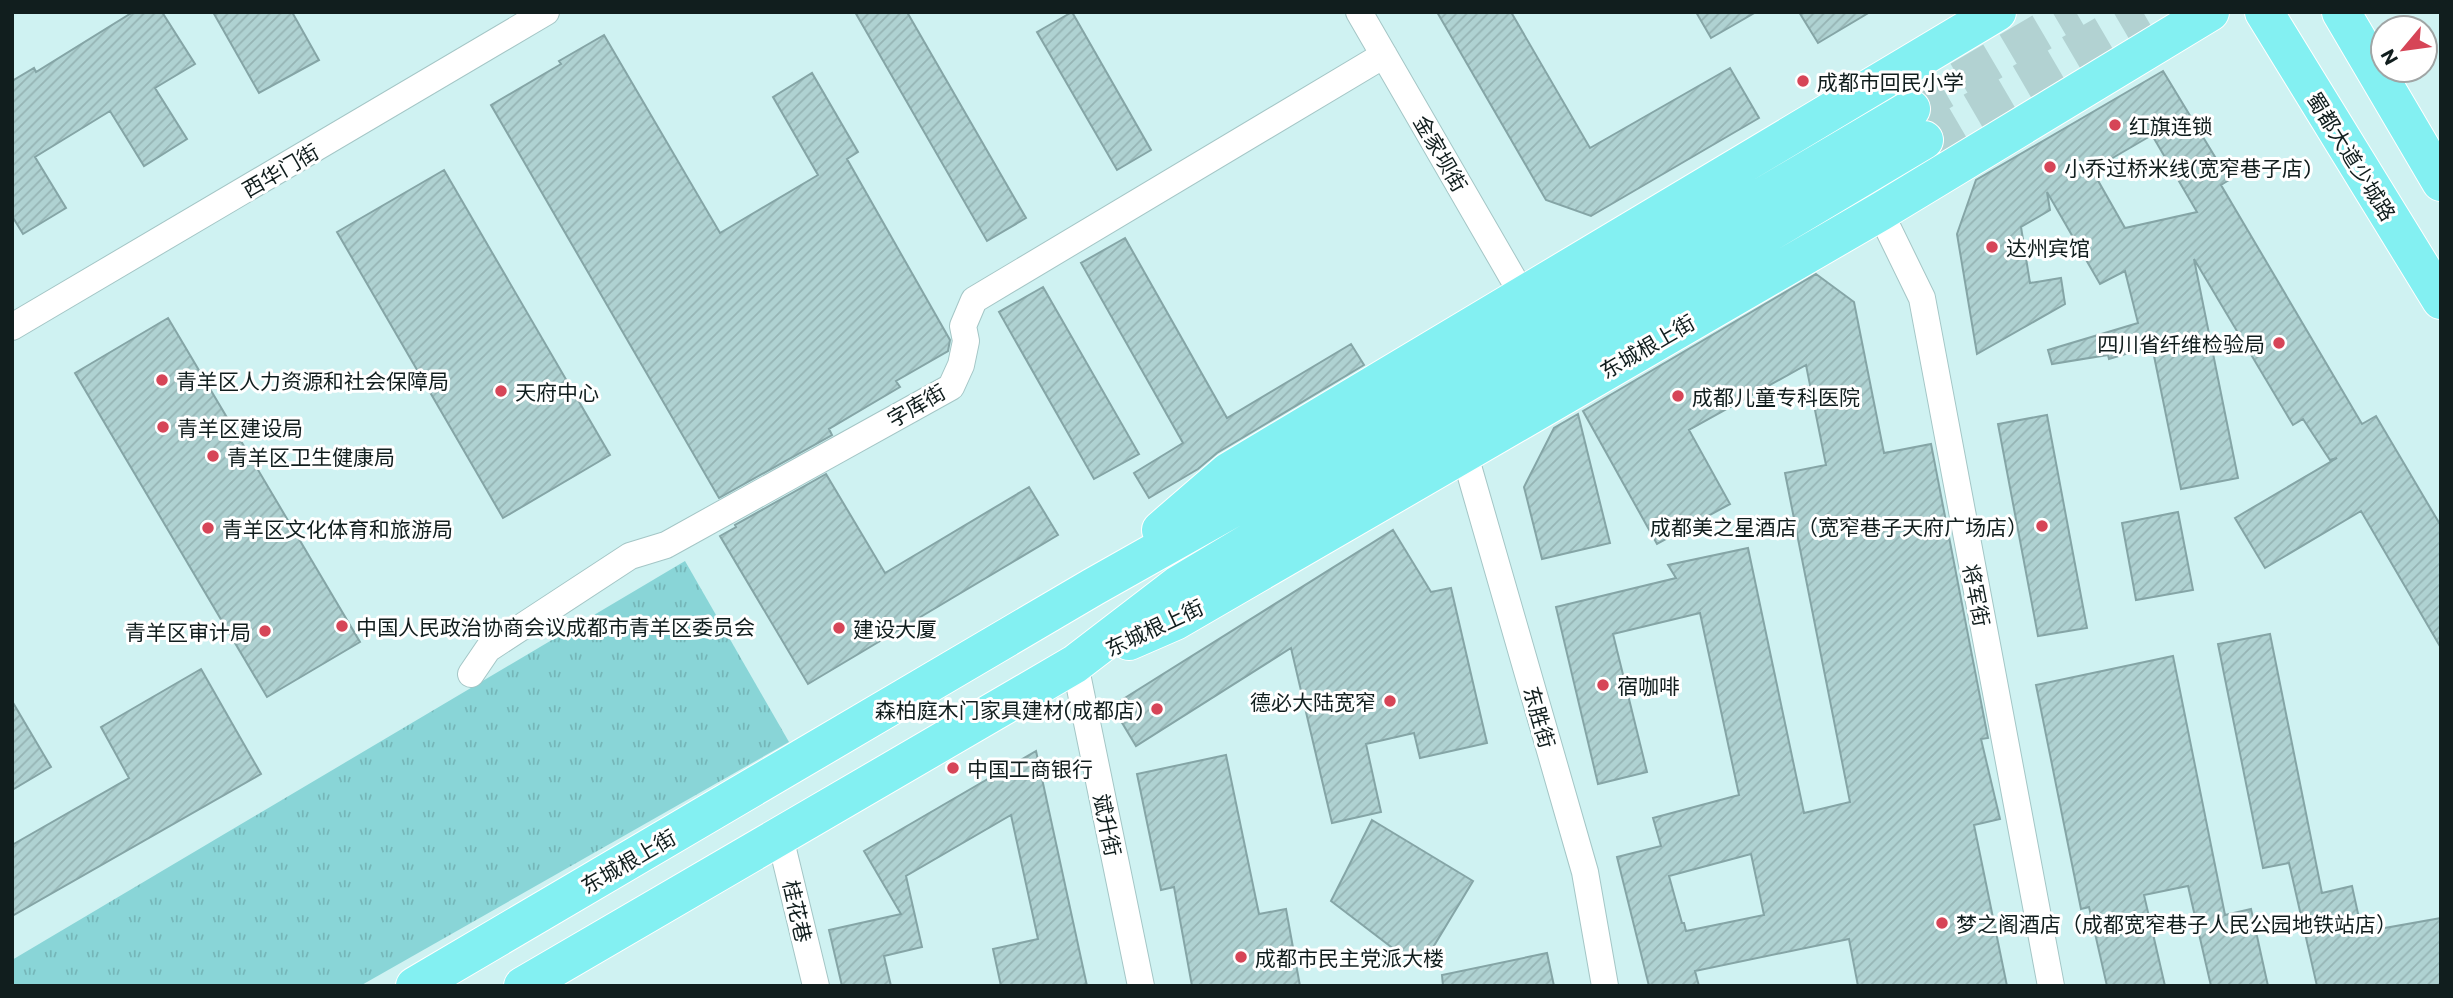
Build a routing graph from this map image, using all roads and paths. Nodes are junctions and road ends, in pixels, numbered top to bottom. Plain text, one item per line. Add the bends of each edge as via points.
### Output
1 (546, 12) edge
2 (1359, 12) edge
3 (1997, 12) edge
4 (2210, 12) edge
5 (2264, 12) edge
6 (2341, 12) edge
7 (1384, 55) junction
8 (2441, 182) edge
9 (1880, 212) junction
10 (1522, 295) junction
11 (2441, 300) edge
12 (12, 327) edge
13 (1464, 452) junction
14 (1093, 587) junction
15 (1075, 664) junction
16 (471, 674) dead end
17 (780, 837) junction
18 (415, 986) edge
19 (523, 986) edge
20 (816, 986) edge
21 (1141, 986) edge
22 (1605, 986) edge
23 (2051, 986) edge

1 - 12 street, 西华门街
2 - 7 street, 金家坝街
3 - 10 main road, 东城根上街
4 - 9 main road, 东城根上街
5 - 11 main road, 蜀都大道少城路
6 - 8 main road
7 - 10 street, 金家坝街
7 - 16 street, 字库街 via 974,300 963,326 966,341 961,365 951,387 666,545 630,556 488,649
9 - 13 main road, 东城根上街
9 - 23 street, 将军街 via 1922,298
10 - 14 main road, 东城根上街 via 1228,472
13 - 15 main road, 东城根上街 via 1175,621
13 - 22 street, 东胜街 via 1585,872
14 - 15 main road, 东城根上街 via 1917,124 1178,585
14 - 18 main road, 东城根上街
15 - 17 main road, 东城根上街
15 - 21 street, 斌升街
17 - 19 main road, 东城根上街
17 - 20 street, 桂花巷

